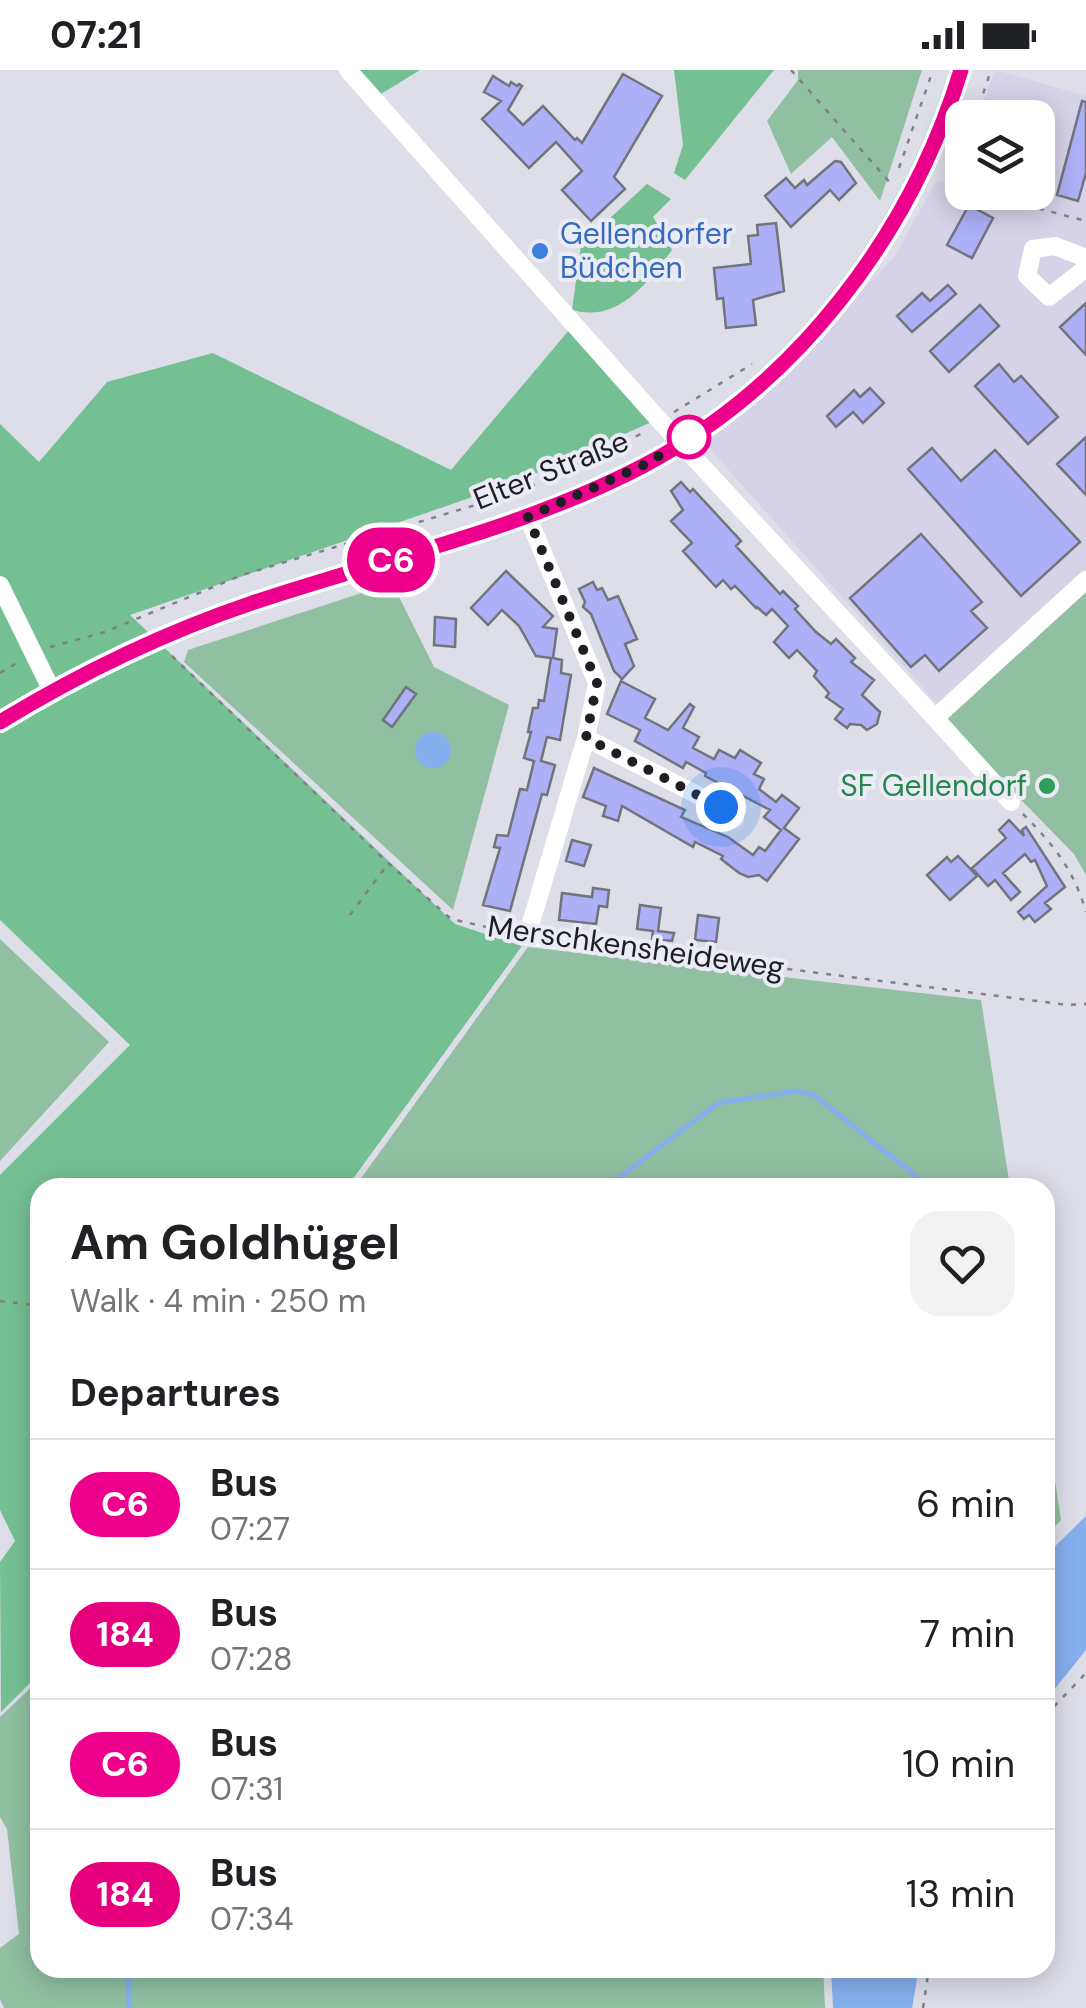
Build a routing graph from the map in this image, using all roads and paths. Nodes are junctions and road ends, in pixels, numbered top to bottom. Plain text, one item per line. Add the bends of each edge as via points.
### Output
1 (348, 70) edge
2 (791, 70) edge
3 (932, 70) edge
4 (962, 70) edge
5 (991, 70) edge
6 (981, 100) edge
7 (899, 170) dead end
8 (894, 187) dead end
9 (1044, 210) edge
10 (1086, 221) edge
11 (1086, 258) edge
12 (1086, 268) edge
13 (758, 361) dead end
14 (660, 421) junction
15 (681, 442) junction
16 (528, 517) junction
17 (1086, 580) edge
18 (0, 586) edge
19 (32, 653) junction
20 (169, 653) dead end
21 (0, 674) edge
22 (52, 691) junction
23 (934, 718) junction
24 (0, 722) edge
25 (586, 738) junction
26 (1012, 802) joint
27 (735, 819) dead end
28 (388, 863) junction
29 (1086, 912) edge
30 (350, 914) dead end
31 (527, 936) junction
32 (696, 957) joint
33 (1086, 1004) edge
34 (0, 1301) edge
35 (30, 1305) edge
36 (1086, 1673) edge
37 (1055, 1706) edge
38 (928, 1978) edge
39 (923, 2008) edge

1 - 14 street
2 - 8 path
3 - 7 path
4 - 15 main road, Elter Straße via 924,167 859,278 791,354
5 - 6 path
9 - 10 path
11 - 12 street via 1055,246 1033,249 1028,276 1049,297
13 - 14 path
14 - 15 street
14 - 19 path via 519,492 242,575 105,632
15 - 16 main road, Elter Straße
15 - 23 street
16 - 22 main road, Elter Straße via 250,604
16 - 25 street via 597,683
17 - 23 street
18 - 19 street
19 - 21 path
19 - 22 street
20 - 28 path, Merschkensheideweg
22 - 24 main road, Elter Straße
23 - 26 street
25 - 27 street
25 - 31 street
26 - 29 path via 1063,857
28 - 30 path
28 - 31 path, Merschkensheideweg via 451,918
31 - 32 street, Merschkensheideweg
32 - 33 path, Merschkensheideweg
34 - 35 path
36 - 37 path
38 - 39 path

